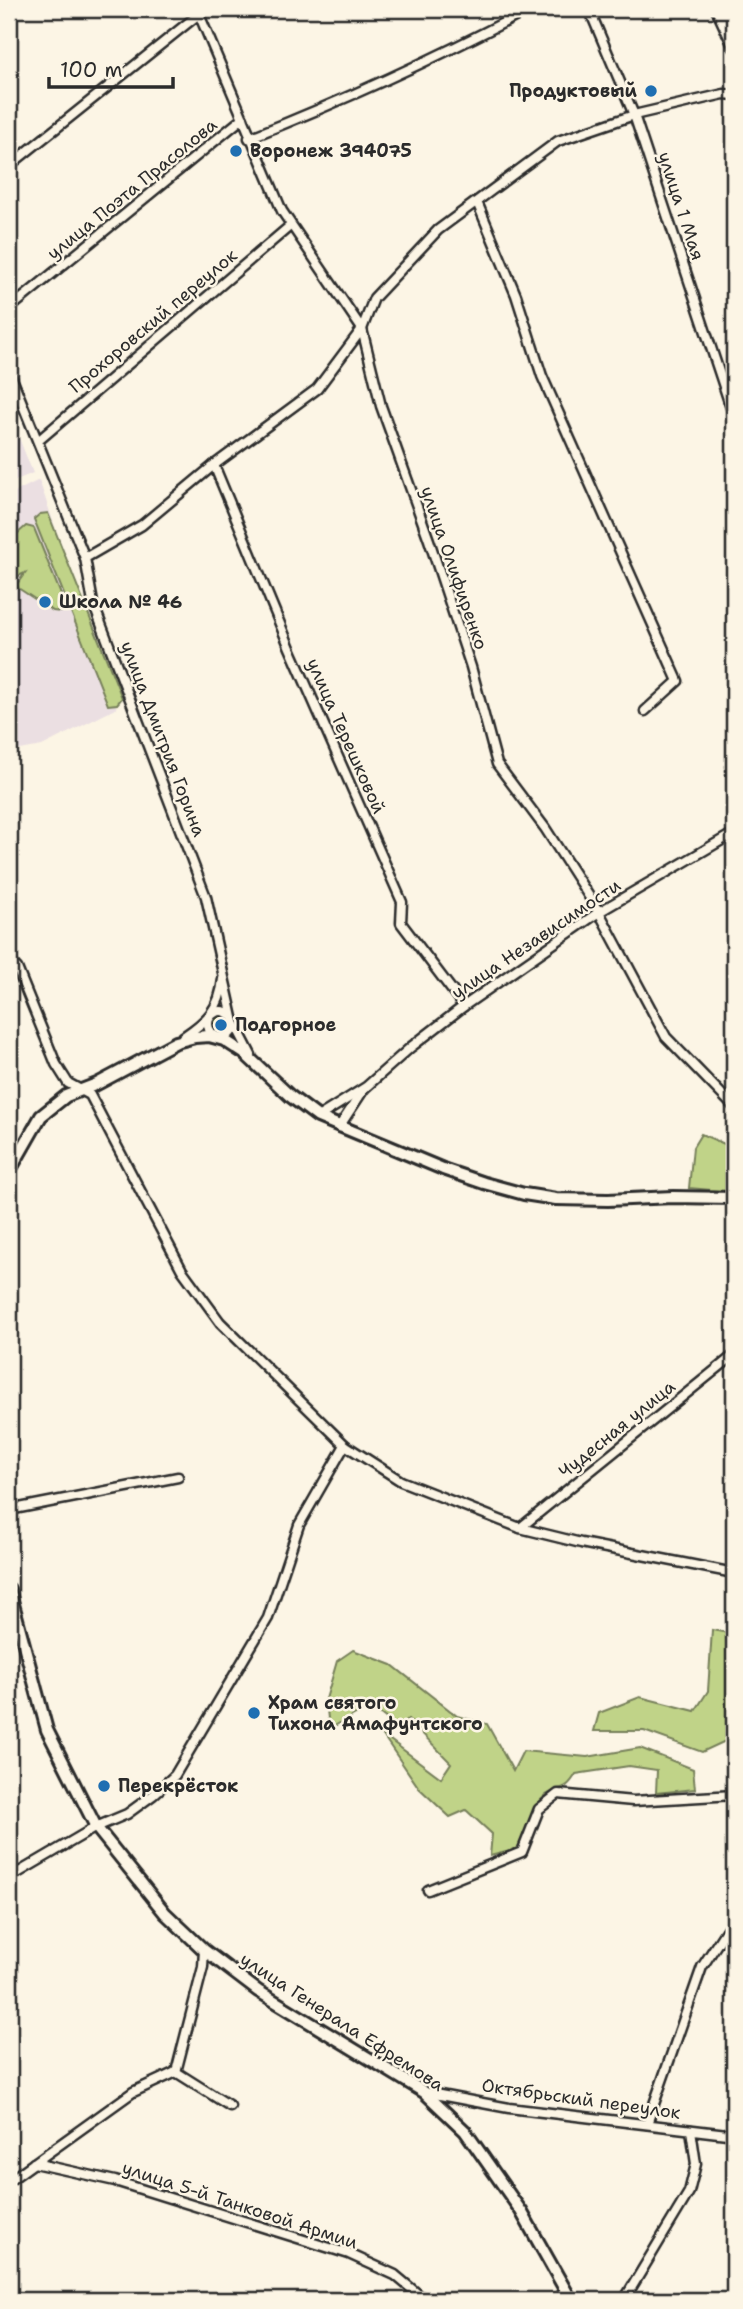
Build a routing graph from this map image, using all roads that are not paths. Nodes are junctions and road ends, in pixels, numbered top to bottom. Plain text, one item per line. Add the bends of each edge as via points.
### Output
1 (530, 9) edge
2 (589, 9) edge
3 (734, 10) edge
4 (199, 12) edge
5 (718, 12) edge
6 (734, 48) edge
7 (734, 95) edge
8 (634, 116) junction
9 (243, 118) junction
10 (249, 138) junction
11 (9, 166) edge
12 (477, 202) junction
13 (290, 226) junction
14 (9, 309) edge
15 (362, 328) junction
16 (9, 371) edge
17 (734, 417) edge
18 (37, 441) junction
19 (214, 465) junction
20 (85, 558) junction
21 (645, 711) dead end
22 (734, 833) edge
23 (599, 912) junction
24 (9, 960) edge
25 (223, 972) junction
26 (464, 1006) junction
27 (210, 1017) junction
28 (234, 1021) junction
29 (218, 1037) junction
30 (176, 1042) junction
31 (255, 1063) junction
32 (366, 1087) junction
33 (80, 1091) junction
34 (734, 1107) edge
35 (318, 1117) junction
36 (339, 1126) junction
37 (9, 1172) edge
38 (734, 1198) edge
39 (734, 1355) edge
40 (345, 1444) junction
41 (178, 1477) dead end
42 (9, 1510) edge
43 (520, 1528) junction
44 (734, 1573) edge
45 (9, 1589) edge
46 (734, 1795) edge
47 (96, 1827) junction
48 (9, 1878) edge
49 (428, 1890) dead end
50 (734, 1918) edge
51 (204, 1950) junction
52 (176, 2072) junction
53 (424, 2092) junction
54 (230, 2106) dead end
55 (647, 2124) junction
56 (691, 2130) junction
57 (734, 2133) edge
58 (34, 2163) junction
59 (9, 2180) edge
60 (425, 2300) edge
61 (571, 2300) edge
62 (624, 2300) edge

1 - 10 street via 456,48
2 - 8 street, улица 1 Мая
3 - 5 street
4 - 9 street, улица Олифиренко
4 - 11 street
5 - 6 street
7 - 8 street
8 - 12 street via 558,141
8 - 17 street, улица 1 Мая
9 - 10 street, улица Олифиренко
9 - 14 street, улица Поэта Прасолова
10 - 13 street, улица Олифиренко
12 - 15 street via 438,230 374,298
12 - 21 street via 516,295 542,376 678,681
13 - 15 street, улица Олифиренко
13 - 18 street, Прохоровский переулок
15 - 19 street via 317,389
15 - 23 street, улица Олифиренко via 381,406 471,667 497,764
16 - 18 street, улица Дмитрия Горина
18 - 20 street, улица Дмитрия Горина
19 - 20 street via 142,525
19 - 26 street, улица Терешковой via 402,902 401,923
20 - 25 street, улица Дмитрия Горина via 93,603 206,897
22 - 23 street, улица Независимости
23 - 26 street, улица Независимости
23 - 34 street, улица Олифиренко via 666,1037
24 - 33 street via 17,968 56,1064 68,1083
25 - 27 street
25 - 28 street, улица Дмитрия Горина
26 - 32 street, улица Независимости
27 - 28 street via 221,1011
27 - 29 street via 208,1029
27 - 30 street
28 - 29 street via 230,1034
28 - 31 street, улица Дмитрия Горина
29 - 30 street
29 - 31 street
30 - 33 street
31 - 35 street, улица Дмитрия Горина
32 - 35 street
32 - 36 street
33 - 37 street via 41,1116
33 - 40 street via 90,1095 182,1270 220,1322
35 - 36 street, улица Дмитрия Горина
36 - 38 street, улица Дмитрия Горина via 443,1169 524,1194 608,1200
39 - 43 street, Чудесная улица
40 - 43 street via 401,1481
40 - 47 street via 299,1525 268,1618 175,1775 127,1814
41 - 42 street
43 - 44 street
45 - 47 street, улица Генерала Ефремова via 47,1730
46 - 49 street via 633,1801 558,1794 539,1809 522,1852
47 - 48 street
47 - 51 street, улица Генерала Ефремова via 165,1913
50 - 55 street via 702,1967
51 - 52 street
51 - 53 street, улица Генерала Ефремова via 258,1991
52 - 54 street
52 - 58 street via 133,2092
53 - 55 street, Октябрьский переулок via 509,2108
53 - 61 street, улица Генерала Ефремова via 465,2131 521,2211
55 - 56 street, Октябрьский переулок
56 - 57 street, Октябрьский переулок
56 - 62 street via 696,2164 689,2192
58 - 59 street
58 - 60 street, улица 5-й Танковой Армии via 115,2181 349,2254 395,2275

